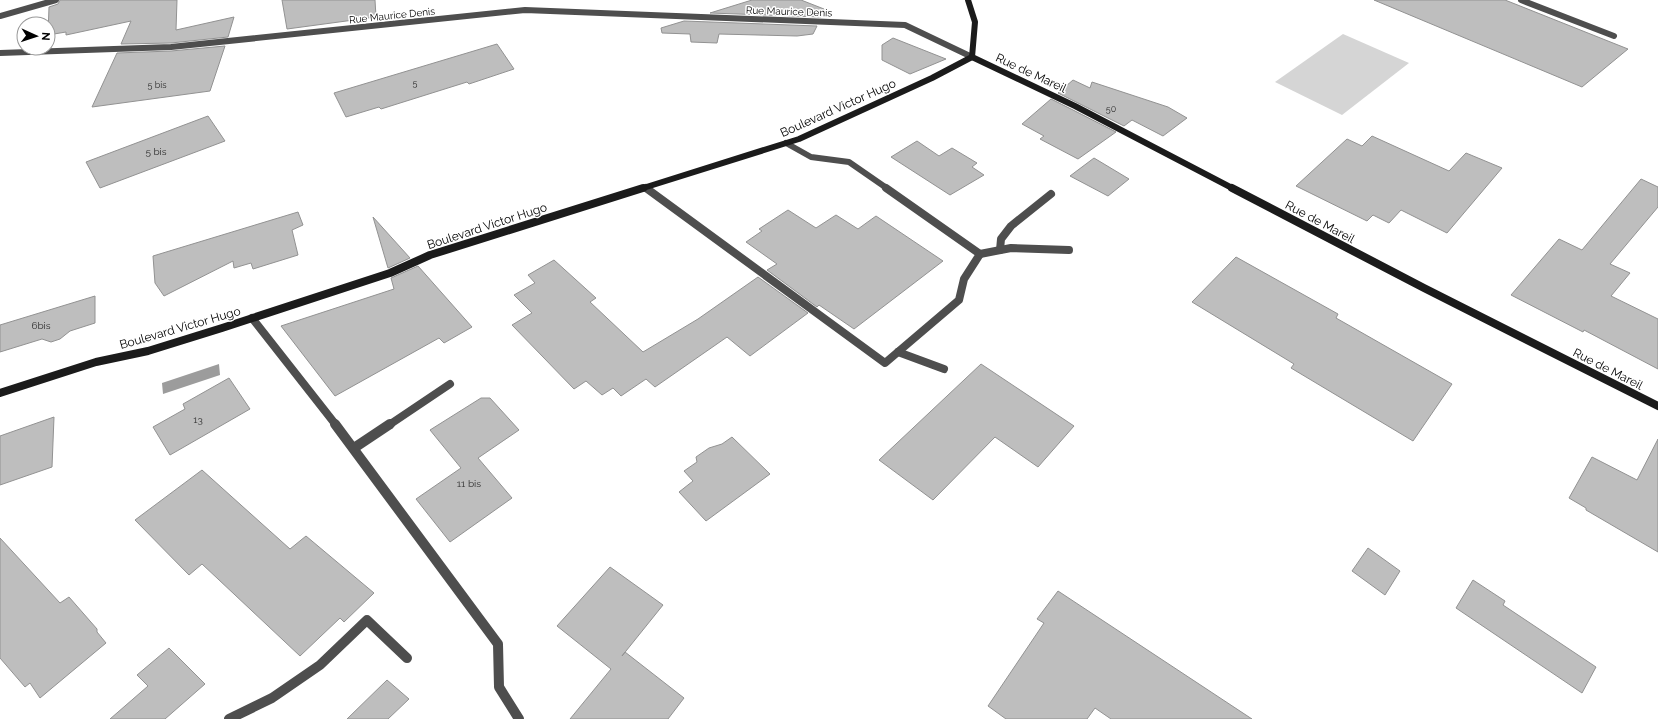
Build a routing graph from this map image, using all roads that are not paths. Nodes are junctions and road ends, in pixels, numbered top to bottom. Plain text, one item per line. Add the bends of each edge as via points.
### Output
1 (56, 0) edge
2 (968, 0) edge
3 (1521, 0) edge
4 (0, 16) edge
5 (1614, 36) dead end
6 (0, 53) edge
7 (972, 57) junction
8 (786, 143) junction
9 (646, 188) junction
10 (1051, 194) dead end
11 (1000, 250) junction
12 (1069, 250) dead end
13 (980, 254) junction
14 (252, 318) junction
15 (898, 352) junction
16 (944, 370) dead end
17 (450, 384) dead end
18 (0, 393) edge
19 (1658, 406) edge
20 (354, 448) junction
21 (408, 658) dead end
22 (229, 719) edge
23 (519, 719) edge

1 - 4 street
2 - 7 street via 974,22
3 - 5 street
6 - 7 street, Rue Maurice Denis via 171,47 525,10 906,25
7 - 8 street, Boulevard Victor Hugo via 932,78
7 - 19 street, Rue de Mareil via 1075,106 1424,288
8 - 9 street, Boulevard Victor Hugo
8 - 13 street via 811,157 849,162
9 - 14 street, Boulevard Victor Hugo via 430,255 390,273
9 - 15 street via 885,363
10 - 11 street via 1010,226 1001,238
11 - 12 street
11 - 13 street
13 - 15 street via 964,279 959,300
14 - 18 street, Boulevard Victor Hugo via 148,351 96,362
14 - 20 street
15 - 16 street
17 - 20 street
20 - 23 street via 498,644 499,687
21 - 22 street via 367,620 320,665 272,698

